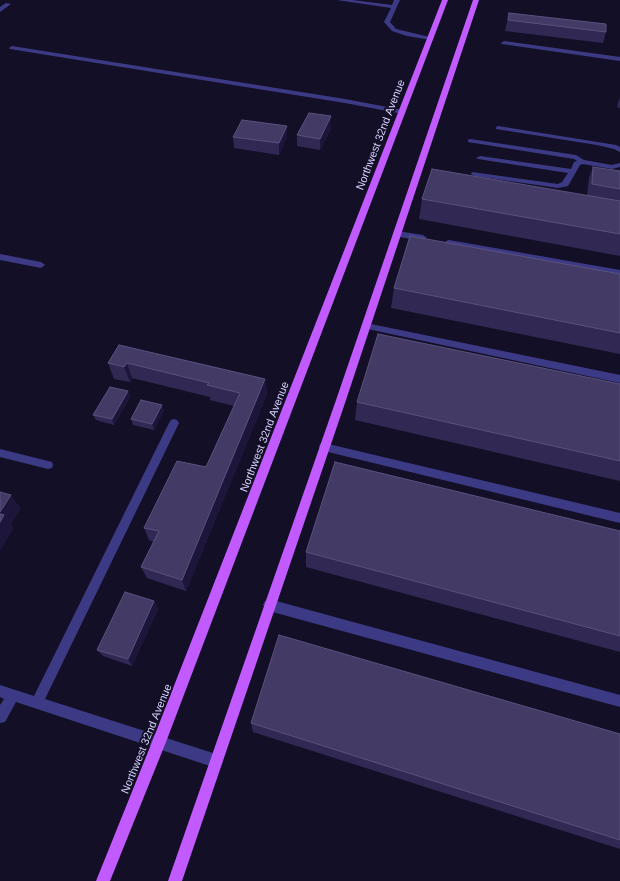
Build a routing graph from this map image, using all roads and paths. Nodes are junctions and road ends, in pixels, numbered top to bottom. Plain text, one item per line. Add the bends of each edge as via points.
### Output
1 (340, 0) edge
2 (397, 0) edge
3 (445, 0) edge
4 (476, 0) edge
5 (8, 4) dead end
6 (394, 7) junction
7 (0, 10) edge
8 (430, 38) junction
9 (504, 43) dead end
10 (12, 48) dead end
11 (620, 59) edge
12 (403, 112) junction
13 (498, 128) dead end
14 (470, 141) dead end
15 (620, 150) edge
16 (480, 158) dead end
17 (582, 162) junction
18 (620, 165) edge
19 (572, 171) junction
20 (475, 174) dead end
21 (397, 234) junction
22 (0, 256) edge
23 (41, 265) dead end
24 (620, 273) edge
25 (366, 326) junction
26 (620, 379) edge
27 (174, 423) dead end
28 (324, 447) junction
29 (0, 453) edge
30 (48, 465) dead end
31 (620, 518) edge
32 (269, 605) junction
33 (0, 691) edge
34 (14, 695) junction
35 (620, 701) edge
36 (36, 703) junction
37 (0, 717) edge
38 (159, 742) junction
39 (216, 761) junction
40 (103, 881) edge
41 (175, 881) edge

1 - 6 street
2 - 6 street
3 - 8 main road, Northwest 32nd Avenue
4 - 21 main road
5 - 7 street
6 - 8 street via 387,22 394,30
8 - 12 main road, Northwest 32nd Avenue
9 - 11 street
10 - 12 street via 337,99
12 - 38 main road, Northwest 32nd Avenue
13 - 15 street via 598,143
14 - 17 street via 576,157
16 - 19 street
17 - 18 street via 612,167
17 - 19 street
19 - 20 street via 565,184 558,186
21 - 24 street
21 - 25 main road
22 - 23 street
25 - 26 street
25 - 28 main road
27 - 36 street
28 - 31 street
28 - 32 main road
29 - 30 street
32 - 35 street
32 - 39 main road
33 - 34 street
34 - 36 street
34 - 37 street
36 - 38 street
38 - 39 street
38 - 40 main road, Northwest 32nd Avenue
39 - 41 main road

